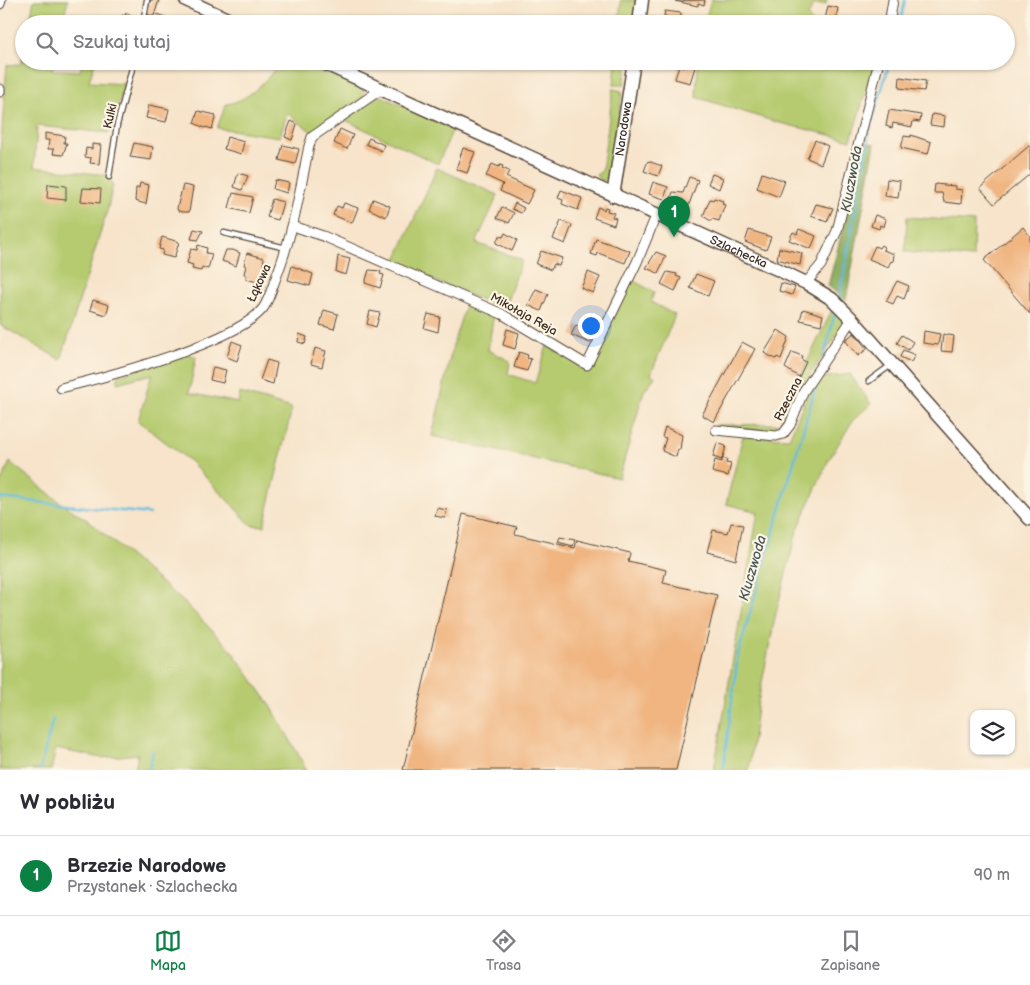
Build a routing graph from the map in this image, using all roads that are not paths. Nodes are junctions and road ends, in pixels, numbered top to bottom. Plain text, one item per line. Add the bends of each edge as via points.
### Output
1 (0, 0) edge
2 (147, 0) edge
3 (186, 0) edge
4 (642, 0) edge
5 (893, 0) edge
6 (0, 4) edge
7 (144, 15) edge
8 (218, 15) edge
9 (640, 15) edge
10 (890, 15) edge
11 (132, 70) edge
12 (338, 70) edge
13 (633, 70) edge
14 (877, 70) edge
15 (380, 90) junction
16 (109, 176) dead end
17 (613, 196) junction
18 (656, 216) junction
19 (293, 226) junction
20 (224, 233) dead end
21 (287, 248) junction
22 (806, 283) junction
23 (849, 316) junction
24 (892, 364) junction
25 (869, 381) dead end
26 (61, 388) dead end
27 (716, 430) dead end
28 (1030, 519) edge

1 - 6 street
2 - 7 lane
3 - 8 street
4 - 9 street
5 - 10 street
11 - 16 lane, Kulki via 117,125
12 - 15 street, Szlachecka
13 - 17 street, Narodowa
14 - 22 street via 838,231 821,265
15 - 17 street, Szlachecka
15 - 19 street, Łąkowa via 312,137
17 - 18 street, Szlachecka
18 - 19 street, Mikołaja Reja via 587,365 502,314
18 - 22 street, Szlachecka
19 - 21 street, Łąkowa
20 - 21 lane
21 - 26 street, Łąkowa via 264,306 231,331 138,366
22 - 23 street, Szlachecka
23 - 24 street, Szlachecka
23 - 27 street, Rzeczna via 803,392 783,434
24 - 25 lane
24 - 28 street, Szlachecka

